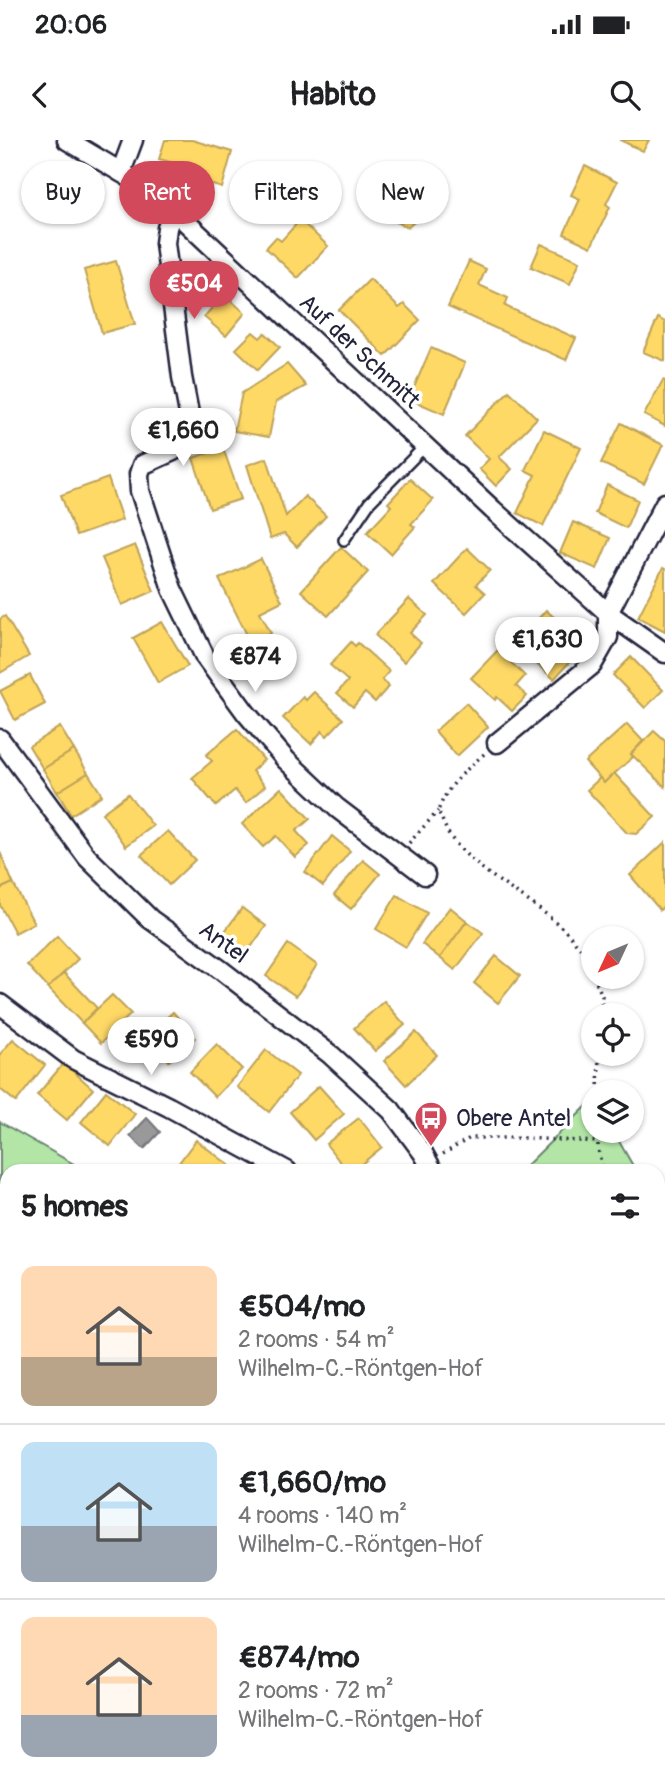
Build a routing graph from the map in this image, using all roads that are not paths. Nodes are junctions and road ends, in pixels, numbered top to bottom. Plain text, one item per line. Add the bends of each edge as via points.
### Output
1 (67, 140) edge
2 (133, 140) edge
3 (125, 161) edge
4 (119, 171) edge
5 (168, 224) edge
6 (188, 224) edge
7 (425, 446) junction
8 (665, 503) edge
9 (344, 540) dead end
10 (608, 613) junction
11 (665, 653) edge
12 (0, 739) edge
13 (496, 743) road end
14 (425, 875) dead end
15 (0, 1004) edge
16 (275, 1164) edge
17 (430, 1164) edge

1 - 4 street, Auf der Schmitt
2 - 3 street
5 - 14 street via 165,243 192,429 173,451 142,465 139,474 140,491 173,589 205,657 286,760 337,808
6 - 7 street, Auf der Schmitt
7 - 9 lane via 369,503
7 - 10 street, Auf der Schmitt
8 - 10 street
10 - 11 street, Auf der Schmitt
10 - 13 street via 608,637 592,665
12 - 17 street, Antel via 87,857 149,919 331,1055 391,1110
15 - 16 street via 73,1059

